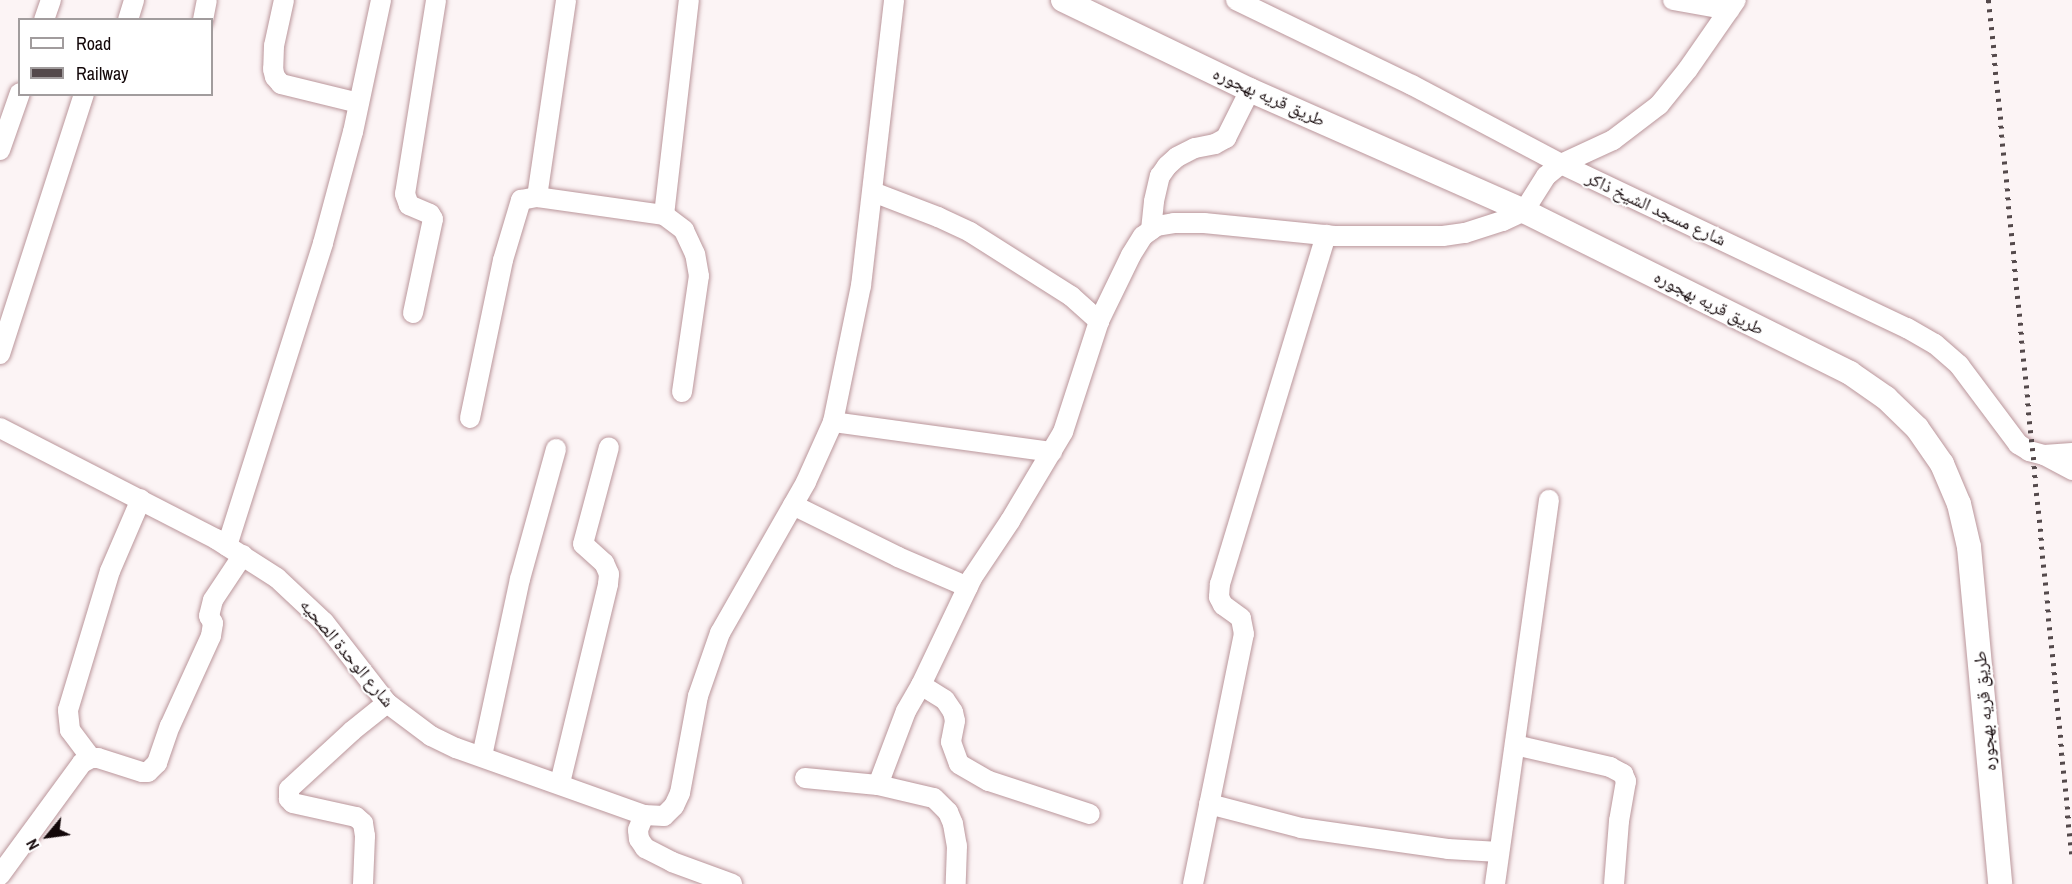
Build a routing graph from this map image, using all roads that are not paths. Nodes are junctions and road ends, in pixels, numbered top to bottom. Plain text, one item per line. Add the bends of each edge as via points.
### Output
1 (51, 0) edge
2 (134, 0) edge
3 (207, 0) edge
4 (284, 0) edge
5 (381, 0) edge
6 (436, 0) edge
7 (566, 0) edge
8 (689, 0) edge
9 (894, 0) edge
10 (1063, 0) edge
11 (1236, 0) edge
12 (1673, 0) edge
13 (1733, 5) edge
14 (45, 18) edge
15 (130, 18) edge
16 (202, 18) edge
17 (1250, 90) junction
18 (19, 96) edge
19 (83, 96) edge
20 (359, 103) junction
21 (0, 150) edge
22 (1554, 170) junction
23 (873, 192) junction
24 (537, 197) junction
25 (1527, 207) junction
26 (664, 215) junction
27 (1151, 230) junction
28 (1326, 235) junction
29 (413, 313) dead end
30 (1100, 321) junction
31 (0, 354) edge
32 (682, 392) dead end
33 (470, 418) dead end
34 (833, 422) junction
35 (0, 428) edge
36 (609, 447) dead end
37 (556, 449) dead end
38 (1053, 452) junction
39 (2072, 453) edge
40 (2044, 455) junction
41 (2072, 470) edge
42 (141, 499) junction
43 (1549, 500) dead end
44 (793, 505) junction
45 (235, 551) junction
46 (968, 587) junction
47 (921, 686) junction
48 (387, 703) junction
49 (1515, 745) junction
50 (482, 756) junction
51 (91, 758) junction
52 (805, 778) dead end
53 (560, 783) junction
54 (878, 785) junction
55 (1209, 804) junction
56 (1090, 814) dead end
57 (644, 815) junction
58 (1499, 852) junction
59 (0, 875) edge
60 (697, 878) edge
61 (363, 884) edge
62 (732, 884) edge
63 (956, 884) edge
64 (1193, 884) edge
65 (1495, 884) edge
66 (1614, 884) edge
67 (2000, 884) edge

1 - 14 street
2 - 15 street
3 - 16 street
4 - 20 street via 274,46 275,77 281,84
5 - 20 street
6 - 29 street via 405,194 409,205 433,219
7 - 24 street
8 - 26 street
9 - 23 street
10 - 17 street, طريق قريه بهجوره
11 - 22 street, شارع مسجد الشيخ ذاكر via 1412,85
12 - 13 street
13 - 22 street via 1659,105 1613,140
17 - 25 street, طريق قريه بهجوره
17 - 27 street via 1226,138 1195,148 1167,166 1160,176
18 - 21 street
19 - 31 street
20 - 45 street
22 - 25 street
22 - 40 street, شارع مسجد الشيخ ذاكر via 1935,344 1980,390 2018,444
23 - 30 street via 970,232 1071,296
23 - 34 street via 861,286
24 - 26 street
24 - 33 street via 520,203 503,260
25 - 28 street via 1493,225 1465,233
25 - 67 street, طريق قريه بهجوره via 1850,374 1886,398 1917,428 1942,464 1959,504 1970,547
26 - 32 street via 684,230 695,254 699,276
27 - 28 street via 1174,223 1204,223
27 - 30 street via 1131,255
28 - 55 street via 1220,584 1219,597 1223,605 1241,618 1244,634
30 - 38 street
34 - 38 street
34 - 44 street
35 - 42 street, شارع الوحدة الصحيه
36 - 53 street via 583,544 604,563 608,584
37 - 50 street via 520,579
38 - 46 street
39 - 40 street
40 - 41 street, شارع مسجد الشيخ ذاكر
42 - 45 street, شارع الوحدة الصحيه
42 - 51 street via 110,571 68,710 70,729
43 - 49 street
44 - 46 street
44 - 57 street via 720,633 698,696 689,754 674,806 664,816
45 - 48 street, شارع الوحدة الصحيه via 302,598
45 - 51 street via 213,600 209,616 212,636 157,763 148,772 142,772
46 - 47 street
47 - 54 street via 902,720
47 - 56 street via 945,700 953,712 951,742 959,764 989,781
48 - 50 street, شارع الوحدة الصحيه via 431,736
48 - 61 street via 289,789 293,803 356,817 363,823
49 - 58 street
49 - 66 street via 1610,767 1623,774 1626,781
50 - 53 street, شارع الوحدة الصحيه
51 - 59 street via 82,762
52 - 54 street
53 - 57 street, شارع الوحدة الصحيه
54 - 63 street via 934,798 948,812 957,846
55 - 58 street via 1301,828 1449,849
55 - 64 street
57 - 60 street via 638,830 645,848
58 - 65 street
60 - 62 street

